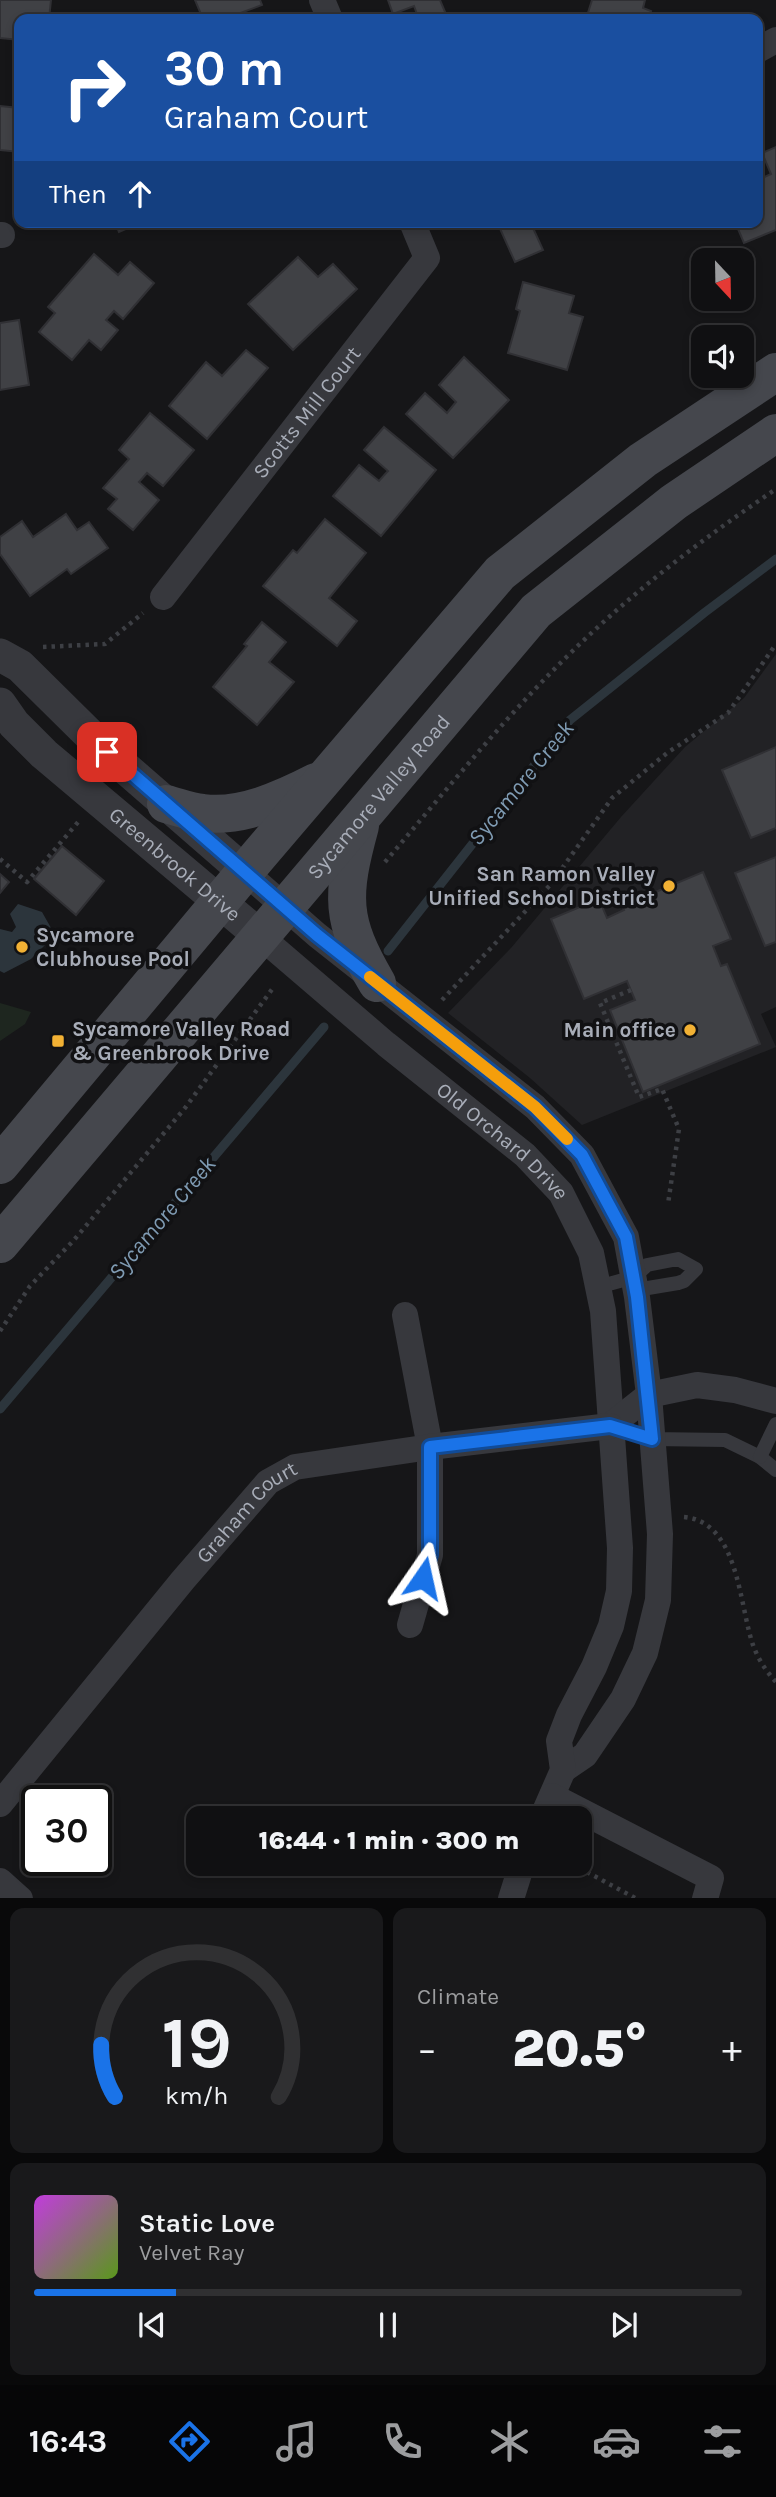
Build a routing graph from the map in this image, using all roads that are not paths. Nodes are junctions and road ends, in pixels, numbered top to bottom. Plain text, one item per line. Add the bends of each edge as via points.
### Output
1 (414, 228) edge
2 (776, 372) edge
3 (776, 433) edge
4 (163, 597) road end
5 (0, 655) edge
6 (0, 704) edge
7 (327, 776) junction
8 (166, 804) junction
9 (363, 818) junction
10 (245, 872) junction
11 (220, 901) junction
12 (285, 907) junction
13 (260, 936) junction
14 (377, 983) junction
15 (0, 1165) edge
16 (0, 1244) edge
17 (634, 1277) junction
18 (598, 1287) junction
19 (405, 1315) dead end
20 (649, 1395) junction
21 (776, 1401) edge
22 (776, 1424) edge
23 (610, 1426) junction
24 (652, 1439) junction
25 (430, 1447) junction
26 (760, 1457) junction
27 (776, 1470) edge
28 (410, 1625) dead end
29 (563, 1770) junction
30 (0, 1804) edge
31 (547, 1806) edge
32 (592, 1827) edge
33 (518, 1876) edge
34 (0, 1881) edge
35 (19, 1898) edge
36 (511, 1898) edge
37 (705, 1898) edge

1 - 4 street, Scotts Mill Court via 427,258
2 - 7 main road via 643,460 500,573
3 - 9 main road, Sycamore Valley Road via 674,502 536,611
5 - 8 street, Greenbrook Drive via 20,666
6 - 11 street, Greenbrook Drive via 44,754
7 - 8 main road via 292,794 225,814
7 - 10 main road
8 - 10 street, Greenbrook Drive
9 - 12 main road, Sycamore Valley Road
9 - 14 main road via 348,872 348,918
10 - 11 main road
10 - 12 street, Old Orchard Drive
11 - 13 street, Greenbrook Drive
11 - 15 main road
12 - 13 main road, Sycamore Valley Road
12 - 14 street, Old Orchard Drive
13 - 16 main road, Sycamore Valley Road
13 - 18 street, Old Orchard Drive via 396,1053 525,1155 561,1194 579,1226
14 - 17 street, Old Orchard Drive via 535,1107 582,1155 626,1237
17 - 18 lane
17 - 20 street, Old Orchard Drive
18 - 23 street, Old Orchard Drive
19 - 25 street
20 - 21 street via 697,1385
20 - 23 street
20 - 24 street, Old Orchard Drive
22 - 26 lane
23 - 24 lane
23 - 25 street, Graham Court
23 - 29 street, Old Orchard Drive via 619,1591 611,1626 559,1741
24 - 26 lane via 725,1440
24 - 29 street, Old Orchard Drive via 660,1534 657,1600 645,1653 585,1755
25 - 28 street via 430,1555
25 - 30 street, Graham Court via 295,1467 268,1482
26 - 27 lane
29 - 31 street, Old Orchard Drive
32 - 37 street via 710,1878
33 - 36 street
34 - 35 street

